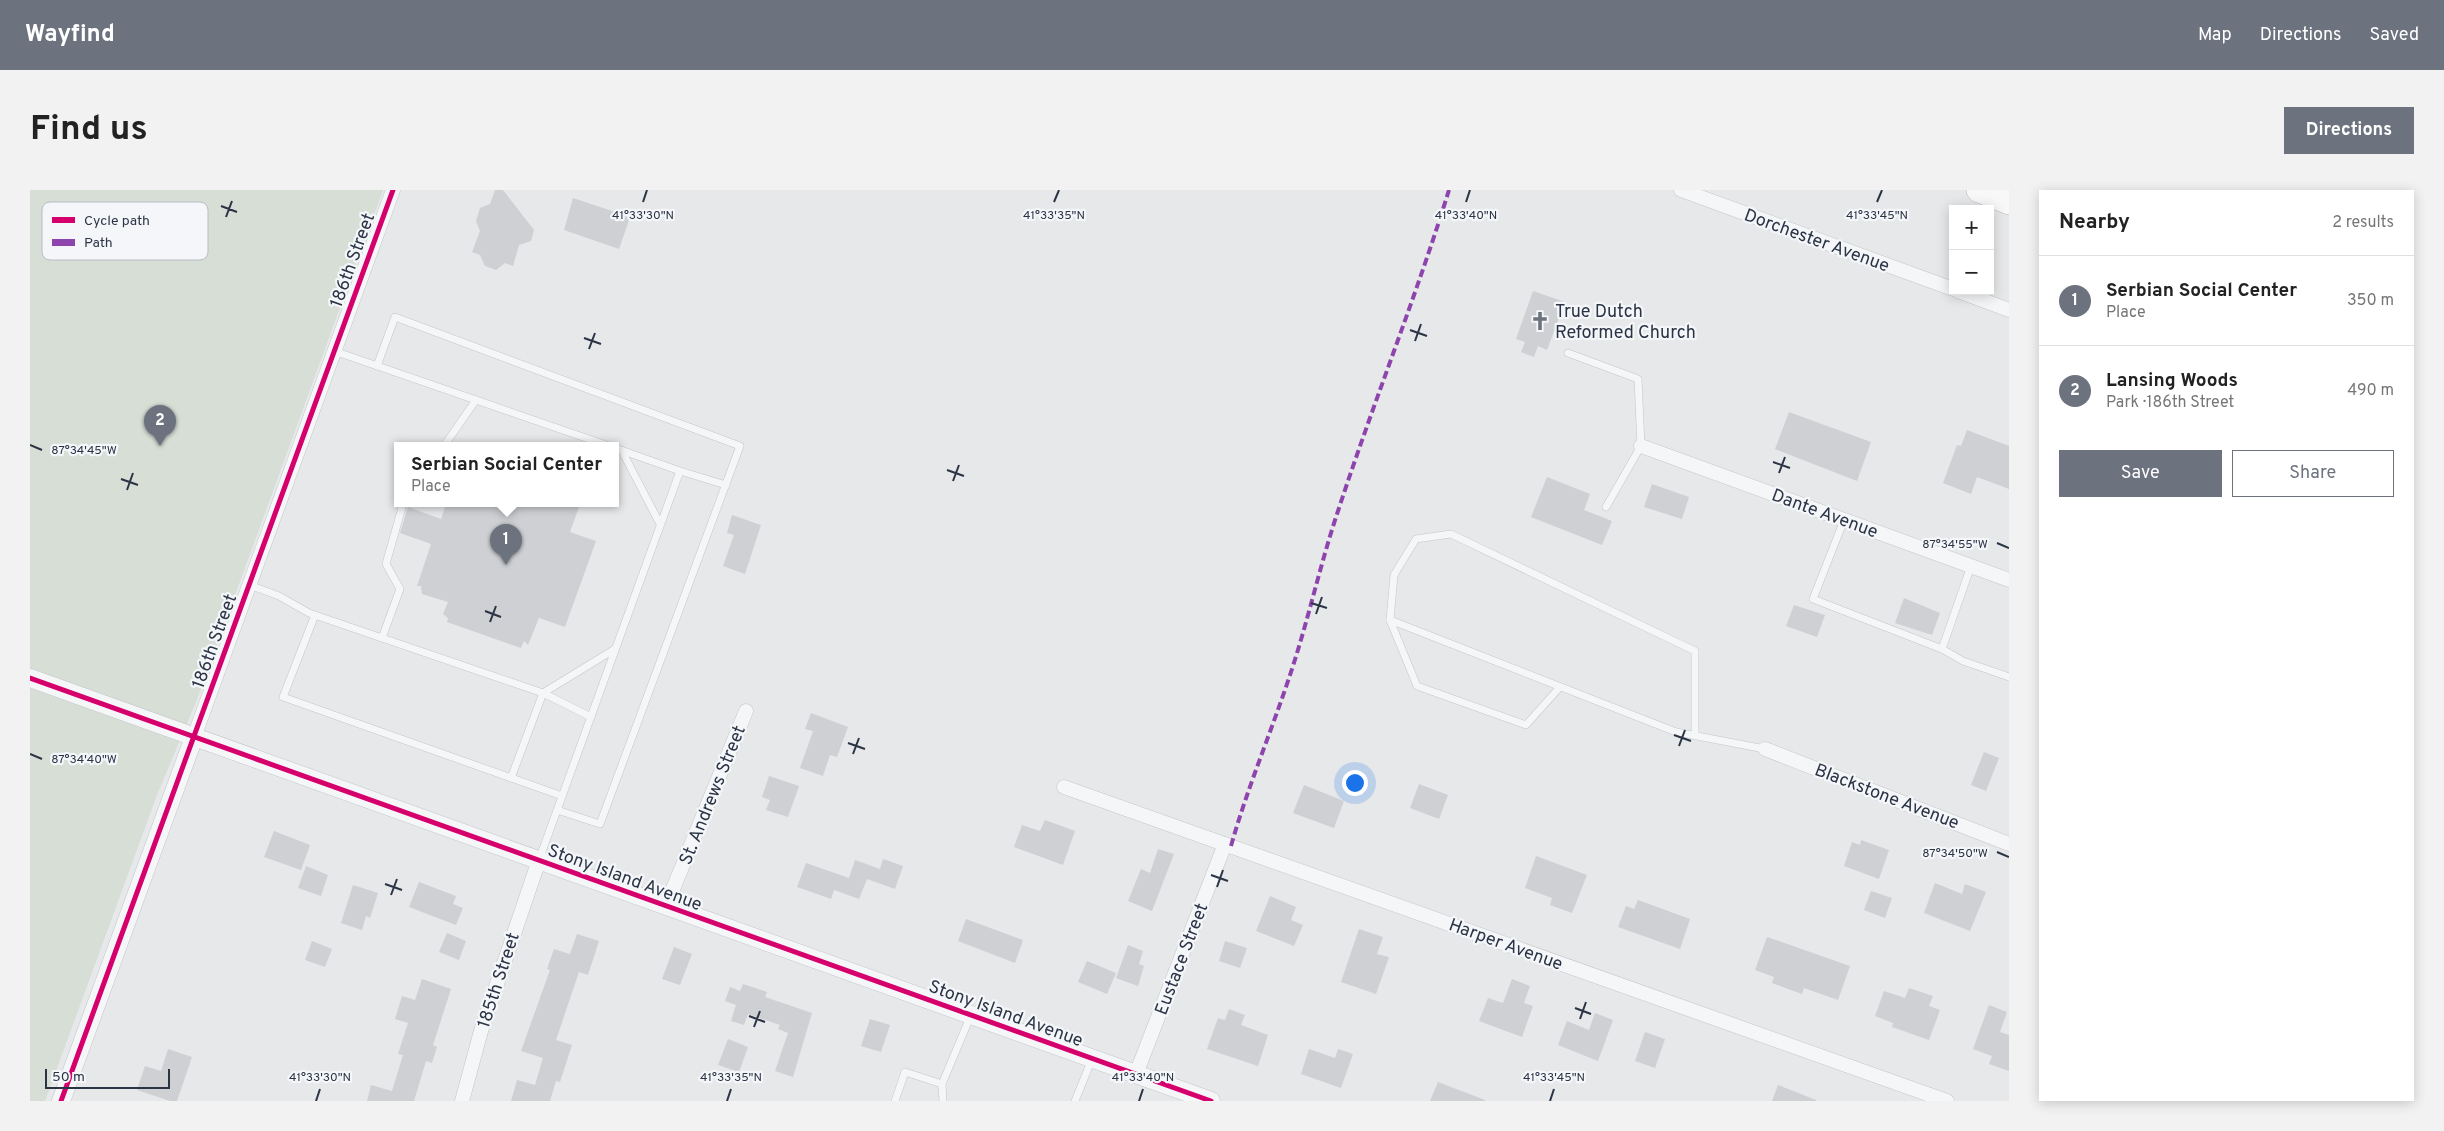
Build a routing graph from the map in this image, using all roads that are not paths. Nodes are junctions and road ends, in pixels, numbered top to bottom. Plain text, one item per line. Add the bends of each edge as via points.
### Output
1 (392, 190) edge
2 (1681, 190) edge
3 (1979, 190) edge
4 (2009, 202) edge
5 (1949, 288) edge
6 (1969, 295) edge
7 (2009, 310) edge
8 (334, 351) junction
9 (1568, 353) dead end
10 (377, 366) junction
11 (476, 400) junction
12 (447, 442) edge
13 (597, 442) edge
14 (1641, 446) junction
15 (619, 450) edge
16 (619, 452) edge
17 (680, 471) junction
18 (726, 485) junction
19 (402, 507) edge
20 (1606, 508) dead end
21 (1844, 520) junction
22 (660, 524) junction
23 (1971, 566) junction
24 (2009, 580) edge
25 (249, 585) junction
26 (315, 615) junction
27 (1390, 620) junction
28 (382, 638) junction
29 (615, 649) junction
30 (1942, 649) junction
31 (2009, 677) edge
32 (30, 678) edge
33 (1560, 687) junction
34 (543, 693) junction
35 (746, 711) dead end
36 (591, 717) junction
37 (1694, 735) junction
38 (194, 737) junction
39 (1765, 749) joint
40 (512, 778) junction
41 (1064, 787) dead end
42 (562, 796) junction
43 (557, 810) junction
44 (1225, 844) junction
45 (2009, 844) edge
46 (538, 860) junction
47 (666, 906) junction
48 (971, 1015) junction
49 (1092, 1058) junction
50 (1136, 1074) junction
51 (942, 1084) junction
52 (61, 1101) edge
53 (462, 1101) edge
54 (895, 1101) edge
55 (943, 1101) edge
56 (1075, 1101) edge
57 (1211, 1101) edge
58 (1947, 1101) edge

1 - 8 street, 186th Street
2 - 5 street, Dorchester Avenue
3 - 4 highway
6 - 7 street
8 - 10 lane
8 - 25 street, 186th Street
9 - 14 lane via 1638,379
10 - 11 lane
10 - 18 lane via 395,318 740,446
11 - 12 lane
11 - 13 lane
14 - 20 lane
14 - 21 street, Dante Avenue
15 - 17 lane
16 - 22 lane
17 - 18 lane
17 - 22 lane
18 - 43 lane via 600,824
19 - 28 lane via 386,564 400,588
21 - 23 street, Dante Avenue
21 - 30 lane via 1813,600
22 - 29 lane
23 - 24 street, Dante Avenue
23 - 30 lane
25 - 26 lane
25 - 38 street, 186th Street
26 - 28 lane
26 - 40 lane via 283,696
27 - 33 lane
27 - 33 lane via 1417,686 1526,725
27 - 37 lane via 1394,575 1416,538 1451,534 1694,651
28 - 34 lane
29 - 34 lane
29 - 36 lane
30 - 31 lane via 1963,662
32 - 38 street, Stony Island Avenue
33 - 37 lane via 1676,732
34 - 36 lane
34 - 40 lane
35 - 47 street, St. Andrews Street
36 - 42 lane
37 - 39 lane
38 - 46 street, Stony Island Avenue
38 - 52 street, 186th Street
39 - 45 street, Blackstone Avenue
40 - 42 lane
41 - 44 street, Harper Avenue
42 - 43 lane
43 - 46 lane
44 - 50 street, Eustace Street
44 - 58 street, Harper Avenue
46 - 47 street, Stony Island Avenue
46 - 53 street, 185th Street via 481,1031
47 - 48 street, Stony Island Avenue
48 - 49 street, Stony Island Avenue
48 - 51 lane
49 - 50 street, Stony Island Avenue
49 - 56 lane
50 - 57 street, Stony Island Avenue
51 - 54 lane via 904,1072
51 - 55 lane

